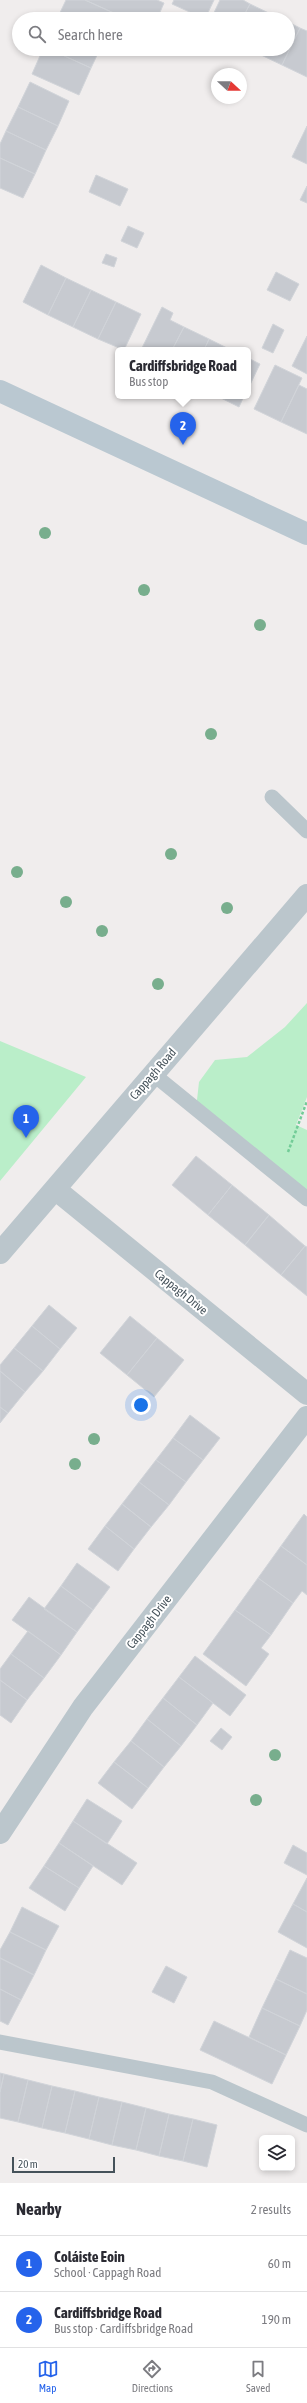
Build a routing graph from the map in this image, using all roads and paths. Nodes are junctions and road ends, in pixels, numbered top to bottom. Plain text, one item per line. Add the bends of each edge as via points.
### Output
1 (0, 391) edge
2 (307, 534) edge
3 (272, 797) dead end
4 (307, 830) edge
5 (307, 896) edge
6 (153, 1074) junction
7 (307, 1101) edge
8 (280, 1177) junction
9 (56, 1190) junction
10 (307, 1199) edge
11 (0, 1253) edge
12 (307, 1394) edge
13 (307, 1417) edge
14 (0, 1833) edge
15 (0, 2042) edge
16 (307, 2125) edge

1 - 2 main road
3 - 4 lane
5 - 6 street, Cappagh Road
6 - 8 lane
6 - 9 street, Cappagh Road
7 - 8 path
8 - 10 lane
9 - 11 street, Cappagh Road
9 - 12 street, Cappagh Drive
13 - 14 street, Cappagh Drive via 83,1707
15 - 16 lane via 212,2082

